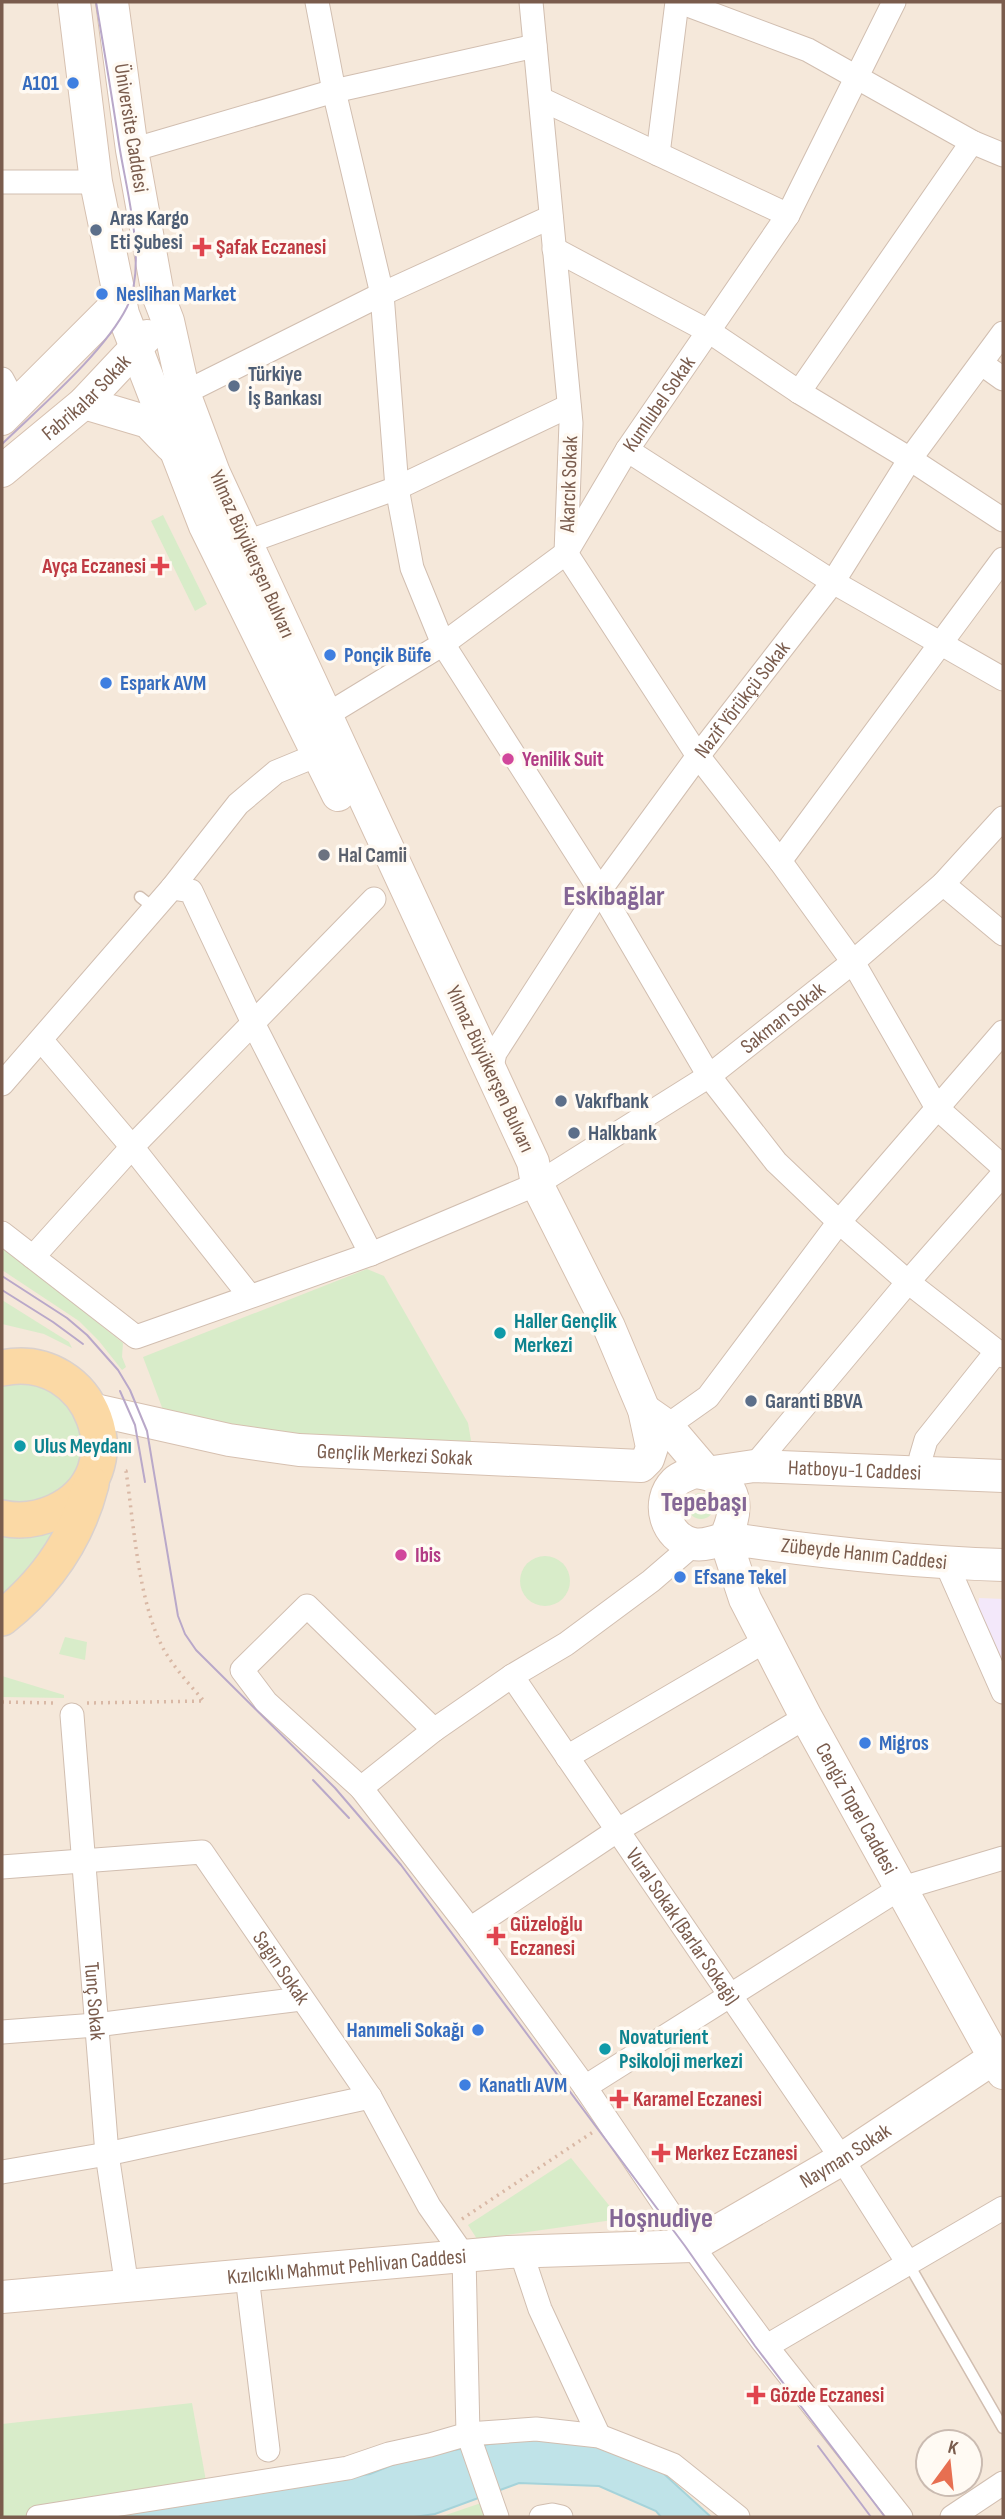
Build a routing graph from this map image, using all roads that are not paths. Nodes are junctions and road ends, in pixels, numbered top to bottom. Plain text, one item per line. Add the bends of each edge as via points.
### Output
1 (74, 2) edge
2 (112, 2) edge
3 (317, 2) edge
4 (531, 2) edge
5 (678, 2) edge
6 (894, 2) edge
7 (535, 46) junction
8 (855, 77) junction
9 (334, 91) junction
10 (541, 99) junction
11 (972, 142) junction
12 (132, 150) junction
13 (657, 154) junction
14 (1003, 155) edge
15 (2, 182) edge
16 (96, 182) junction
17 (788, 215) junction
18 (551, 217) junction
19 (554, 248) junction
20 (382, 294) junction
21 (119, 302) junction
22 (161, 309) junction
23 (710, 332) junction
24 (1003, 332) edge
25 (135, 350) junction
26 (982, 364) junction
27 (1003, 379) edge
28 (184, 393) junction
29 (799, 393) junction
30 (6, 401) edge
31 (83, 403) junction
32 (569, 406) junction
33 (174, 449) junction
34 (627, 450) junction
35 (910, 459) junction
36 (2, 471) edge
37 (397, 488) junction
38 (1003, 520) edge
39 (247, 542) junction
40 (566, 554) junction
41 (1003, 559) edge
42 (833, 582) junction
43 (443, 644) junction
44 (942, 644) junction
45 (1003, 679) edge
46 (325, 716) junction
47 (698, 756) junction
48 (322, 760) junction
49 (1003, 818) edge
50 (780, 861) junction
51 (943, 884) junction
52 (172, 888) junction
53 (600, 890) junction
54 (374, 900) dead end
55 (1003, 934) edge
56 (853, 962) junction
57 (253, 1023) junction
58 (1003, 1032) edge
59 (42, 1041) junction
60 (491, 1071) junction
61 (709, 1076) junction
62 (2, 1084) edge
63 (937, 1108) junction
64 (132, 1147) junction
65 (1003, 1167) edge
66 (1003, 1174) edge
67 (537, 1184) junction
68 (839, 1222) junction
69 (2, 1233) edge
70 (371, 1254) junction
71 (33, 1258) junction
72 (908, 1282) junction
73 (249, 1296) junction
74 (1000, 1353) edge
75 (9, 1364) edge
76 (91, 1409) junction
77 (667, 1456) junction
78 (754, 1466) junction
79 (105, 1471) junction
80 (920, 1473) junction
81 (1003, 1476) edge
82 (2, 1518) edge
83 (725, 1538) junction
84 (694, 1544) junction
85 (946, 1563) junction
86 (1003, 1565) edge
87 (745, 1599) junction
88 (2, 1618) edge
89 (767, 1640) junction
90 (512, 1676) junction
91 (1003, 1692) edge
92 (72, 1715) dead end
93 (806, 1717) junction
94 (434, 1730) junction
95 (567, 1757) junction
96 (361, 1788) junction
97 (618, 1830) junction
98 (1003, 1857) edge
99 (85, 1860) junction
100 (2, 1867) edge
101 (899, 1889) junction
102 (470, 1929) junction
103 (729, 1996) junction
104 (301, 1999) junction
105 (96, 2025) junction
106 (2, 2032) edge
107 (1000, 2061) edge
108 (585, 2087) junction
109 (370, 2097) junction
110 (107, 2154) junction
111 (842, 2159) junction
112 (2, 2172) edge
113 (1003, 2208) edge
114 (692, 2246) junction
115 (521, 2252) junction
116 (464, 2256) junction
117 (908, 2263) junction
118 (247, 2276) junction
119 (127, 2287) junction
120 (2, 2297) edge
121 (767, 2346) junction
122 (1003, 2428) edge
123 (468, 2434) junction
124 (599, 2436) junction
125 (268, 2450) dead end
126 (1003, 2483) edge
127 (38, 2517) edge
128 (497, 2517) edge
129 (541, 2517) edge
130 (561, 2517) edge
131 (738, 2517) edge
132 (901, 2517) edge
133 (952, 2517) edge

1 - 16 main road, Yılmaz Büyükerşen Bulvarı
2 - 12 main road, Üniversite Caddesi
3 - 9 street
4 - 7 street, Akarcık Sokak
5 - 8 street via 808,50
5 - 13 street
6 - 8 street, Kumlubel Sokak
7 - 9 street
7 - 10 street, Akarcık Sokak
8 - 11 street
8 - 17 street, Kumlubel Sokak
9 - 12 street
9 - 20 street
10 - 13 street
10 - 18 street, Akarcık Sokak
11 - 14 street
11 - 29 street
12 - 22 main road, Üniversite Caddesi
13 - 17 street
15 - 16 street
16 - 21 main road, Yılmaz Büyükerşen Bulvarı
17 - 23 street, Kumlubel Sokak
18 - 19 street, Akarcık Sokak
18 - 20 street
19 - 23 street
19 - 32 street, Akarcık Sokak
20 - 28 street
20 - 37 street
21 - 22 main road
21 - 25 main road, Yılmaz Büyükerşen Bulvarı
21 - 30 main road, Fabrikalar Sokak
22 - 25 main road, Fabrikalar Sokak
22 - 28 main road, Yılmaz Büyükerşen Bulvarı
23 - 29 street
23 - 34 street, Kumlubel Sokak
24 - 26 street, Nazif Yörükçü Sokak
25 - 31 main road, Fabrikalar Sokak
25 - 33 main road, Yılmaz Büyükerşen Bulvarı
26 - 27 street
26 - 35 street, Nazif Yörükçü Sokak
28 - 39 main road, Yılmaz Büyükerşen Bulvarı via 214,473
29 - 35 street
31 - 33 main road via 148,422
31 - 36 main road, Fabrikalar Sokak
32 - 37 street
32 - 40 street, Akarcık Sokak
33 - 48 main road, Yılmaz Büyükerşen Bulvarı via 205,526
34 - 40 street, Kumlubel Sokak
34 - 42 street
35 - 38 street
35 - 42 street, Nazif Yörükçü Sokak
37 - 39 street
37 - 43 street via 412,568
39 - 46 main road, Yılmaz Büyükerşen Bulvarı
40 - 43 street, Kumlubel Sokak
40 - 47 street, Akarcık Sokak
41 - 44 street
42 - 44 street
42 - 47 street, Nazif Yörükçü Sokak
43 - 46 street, Kumlubel Sokak
43 - 53 street
44 - 45 street
44 - 50 street
46 - 60 main road, Yılmaz Büyükerşen Bulvarı
47 - 50 street, Akarcık Sokak
47 - 53 street, Nazif Yörükçü Sokak
48 - 52 street via 310,758 276,772 238,804
48 - 67 main road, Yılmaz Büyükerşen Bulvarı via 514,1166
49 - 51 street, Sakman Sokak
50 - 56 street, Akarcık Sokak
51 - 55 street
51 - 56 street, Sakman Sokak
52 - 57 street via 191,891
52 - 59 street via 147,903
53 - 60 street, Nazif Yörükçü Sokak via 495,1053
53 - 61 street
54 - 57 street
56 - 61 street, Sakman Sokak
56 - 63 street, Akarcık Sokak
57 - 64 street
57 - 70 street
58 - 63 street
59 - 62 street
59 - 64 street
60 - 67 main road, Yılmaz Büyükerşen Bulvarı via 533,1162
61 - 67 street, Sakman Sokak
61 - 68 street via 776,1162
63 - 65 street, Akarcık Sokak
63 - 68 street
64 - 71 street
64 - 73 street
66 - 72 street
67 - 70 street, Sakman Sokak
67 - 77 main road
68 - 72 street
68 - 77 street
69 - 71 street
70 - 73 street, Sakman Sokak
71 - 73 street, Sakman Sokak via 136,1337
72 - 74 street
72 - 78 street
74 - 80 street via 926,1440
75 - 76 main road via 45,1369 64,1378
76 - 77 main road, Gençlik Merkezi Sokak via 229,1440 299,1450
76 - 79 main road
77 - 78 main road, Hatboyu-1 Caddesi
77 - 83 main road via 723,1483 730,1492 735,1514
77 - 84 main road via 667,1523 683,1541
78 - 80 main road, Hatboyu-1 Caddesi
79 - 82 main road via 60,1510 35,1519
79 - 88 main road via 64,1549 40,1581
80 - 81 main road, Hatboyu-1 Caddesi
83 - 84 main road
83 - 85 main road, Zübeyde Hanım Caddesi via 815,1552
83 - 87 main road, Cengiz Topel Caddesi
84 - 87 main road
84 - 90 street via 566,1644
85 - 86 main road, Zübeyde Hanım Caddesi
85 - 91 street
87 - 89 main road, Cengiz Topel Caddesi
89 - 93 main road, Cengiz Topel Caddesi
89 - 95 street
90 - 94 street
90 - 95 street, Vural Sokak (Barlar Sokağı)
92 - 99 street, Tunç Sokak
93 - 97 street
93 - 101 main road, Cengiz Topel Caddesi
94 - 96 street
94 - 96 street via 307,1606 242,1670 266,1702
95 - 97 street, Vural Sokak (Barlar Sokağı)
96 - 102 street
97 - 102 street
97 - 103 street, Vural Sokak (Barlar Sokağı)
98 - 101 street
99 - 100 street, Sağın Sokak
99 - 104 street, Sağın Sokak via 202,1852
99 - 105 street, Tunç Sokak
101 - 103 street
101 - 107 main road, Cengiz Topel Caddesi
102 - 108 street
103 - 108 street
103 - 111 street, Vural Sokak (Barlar Sokağı)
104 - 105 street
104 - 109 street, Sağın Sokak
105 - 106 street
105 - 110 street, Tunç Sokak
107 - 111 main road, Nayman Sokak
108 - 114 street
109 - 110 street
109 - 116 street, Sağın Sokak via 429,2206
110 - 112 street
110 - 119 street, Tunç Sokak
111 - 114 main road, Nayman Sokak
111 - 117 street, Vural Sokak (Barlar Sokağı)
113 - 117 street
114 - 115 main road, Kızılcıklı Mahmut Pehlivan Caddesi
114 - 121 street
115 - 116 main road, Kızılcıklı Mahmut Pehlivan Caddesi
115 - 124 street via 540,2309
116 - 118 main road, Kızılcıklı Mahmut Pehlivan Caddesi
116 - 123 street
117 - 121 street
117 - 122 lane, Vural Sokak (Barlar Sokağı)
118 - 119 main road, Kızılcıklı Mahmut Pehlivan Caddesi
118 - 125 street
119 - 120 main road, Kızılcıklı Mahmut Pehlivan Caddesi
121 - 132 street
123 - 124 street via 536,2429
123 - 127 street via 348,2468
123 - 128 street
124 - 131 street via 673,2465
126 - 133 street
129 - 130 street

